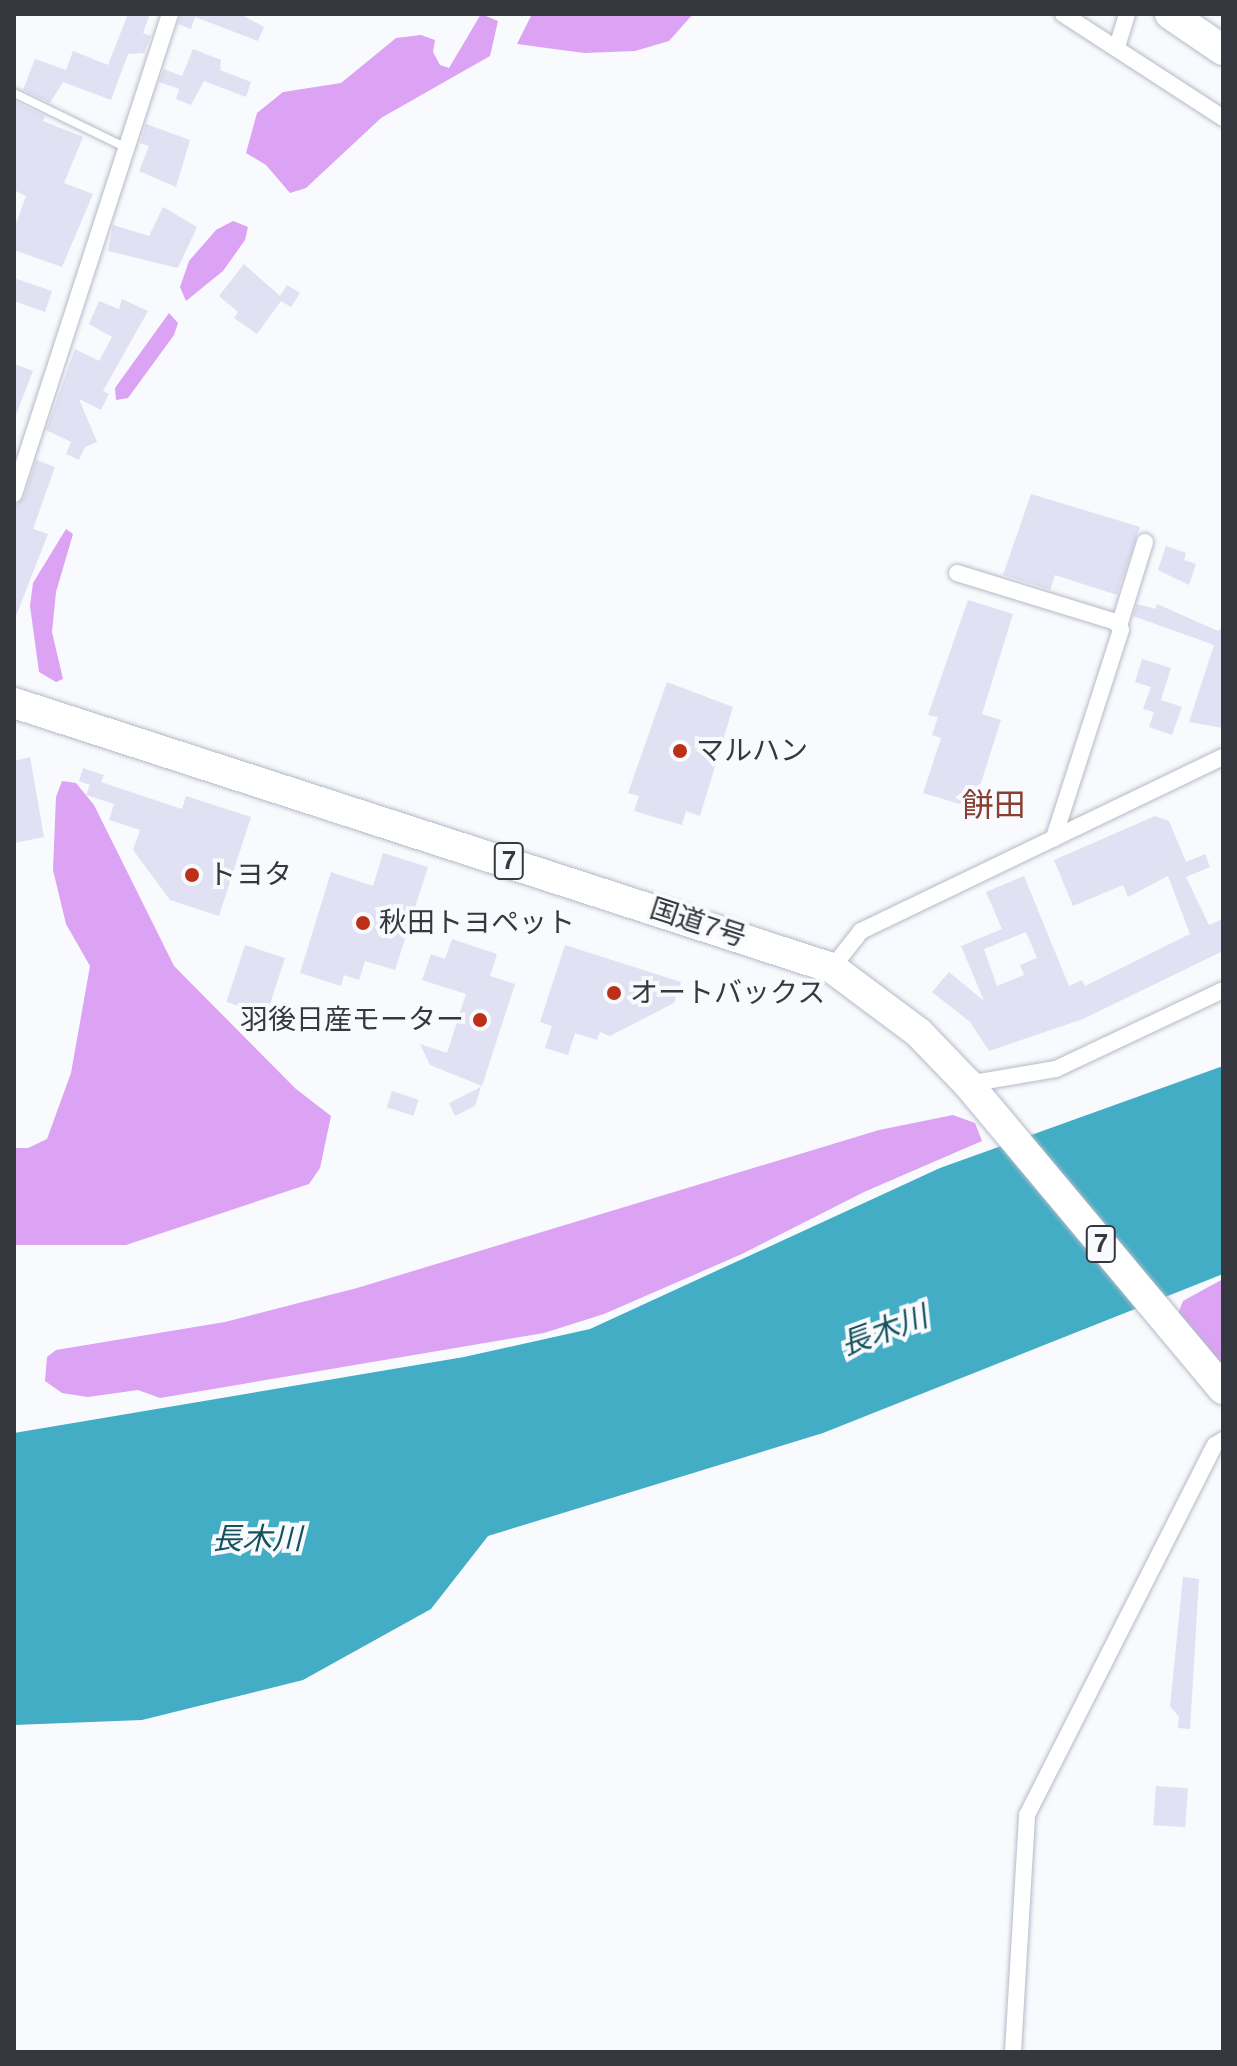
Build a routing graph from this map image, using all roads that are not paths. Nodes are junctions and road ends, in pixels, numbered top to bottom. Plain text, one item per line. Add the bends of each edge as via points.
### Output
1 (170, 14) edge
2 (1063, 14) edge
3 (1127, 14) edge
4 (1170, 14) edge
5 (1187, 14) edge
6 (1223, 41) edge
7 (1117, 47) junction
8 (1223, 50) edge
9 (14, 93) edge
10 (1223, 118) edge
11 (128, 148) junction
12 (14, 494) edge
13 (1145, 542) dead end
14 (957, 573) dead end
15 (1119, 626) junction
16 (14, 703) edge
17 (1223, 757) edge
18 (1054, 838) junction
19 (832, 968) junction
20 (1223, 990) edge
21 (974, 1091) junction
22 (1223, 1389) edge
23 (1223, 1440) edge
24 (1013, 2052) edge

1 - 11 street
2 - 7 street
3 - 7 street
4 - 8 highway
5 - 6 highway
7 - 10 street
9 - 11 lane
11 - 12 street
13 - 15 street
14 - 15 street
15 - 18 street
16 - 19 highway, 国道7号 / 7
17 - 18 street
18 - 19 street via 861,931
19 - 21 highway, 国道7号 / 7 via 907,1023
20 - 21 street via 1056,1069
21 - 22 highway, 国道7号 / 7
23 - 24 street via 1215,1445 1027,1815

